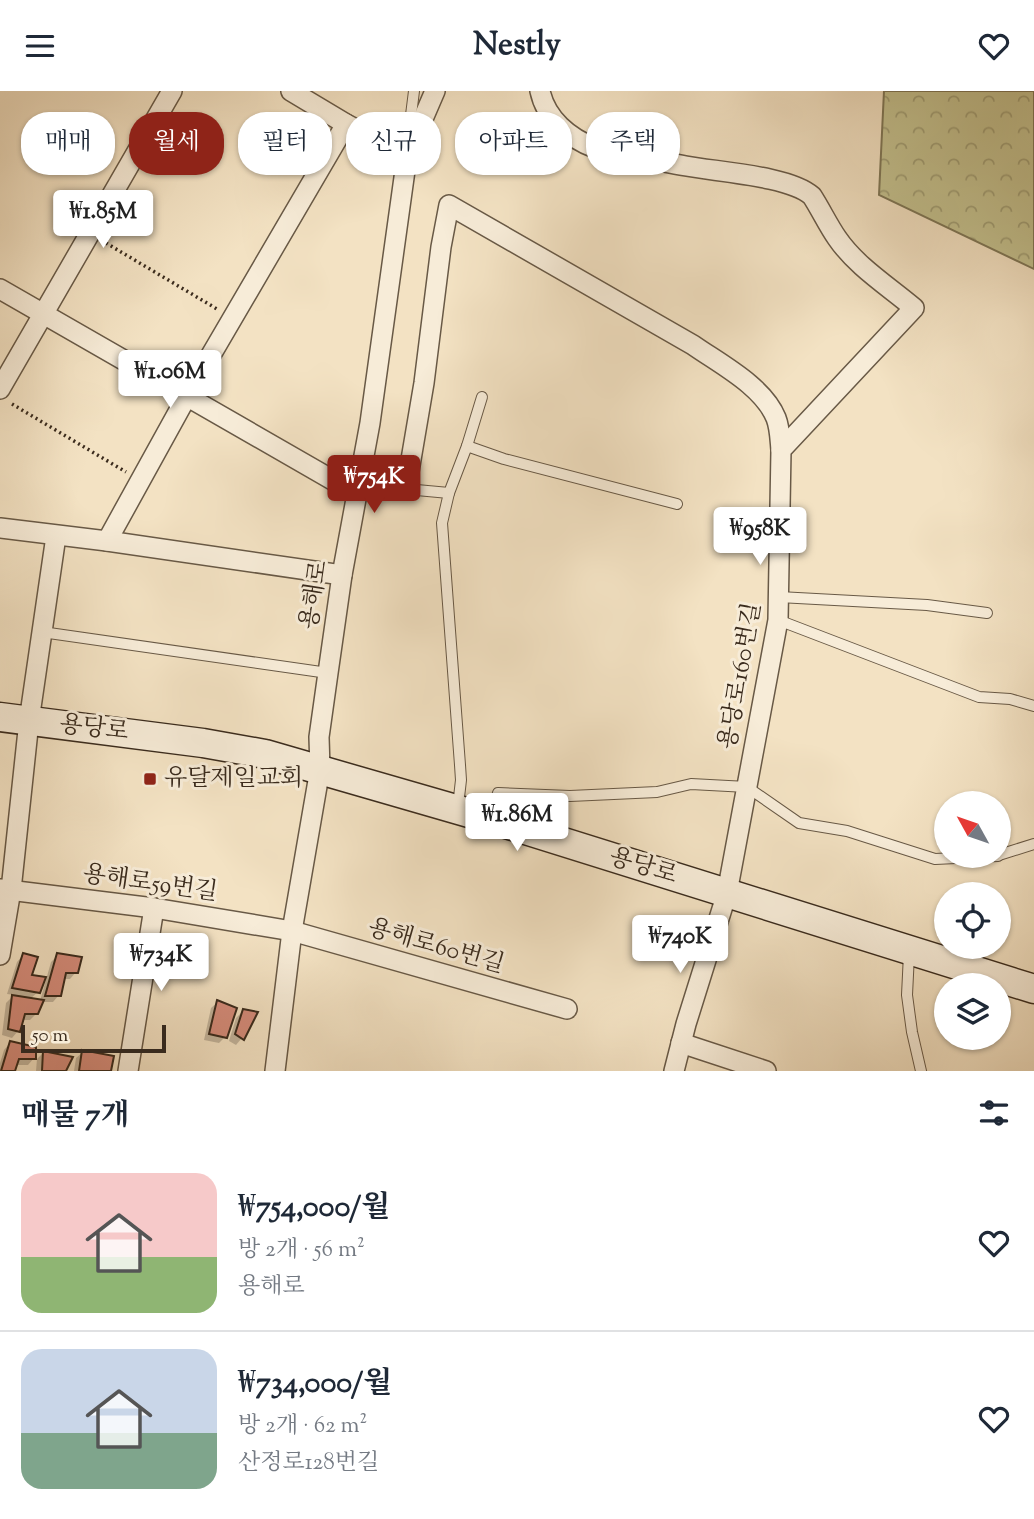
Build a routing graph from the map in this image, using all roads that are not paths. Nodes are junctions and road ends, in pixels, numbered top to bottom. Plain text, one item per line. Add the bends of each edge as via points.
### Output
1 (172, 91) edge
2 (291, 91) edge
3 (414, 91) edge
4 (435, 91) edge
5 (540, 91) edge
6 (411, 112) edge
7 (426, 112) edge
8 (346, 124) joint
9 (404, 175) edge
10 (0, 289) edge
11 (43, 314) junction
12 (6, 396) edge
13 (187, 396) junction
14 (482, 397) dead end
15 (467, 446) junction
16 (780, 450) junction
17 (359, 489) junction
18 (406, 489) junction
19 (449, 493) junction
20 (677, 504) dead end
21 (0, 528) edge
22 (55, 536) junction
23 (107, 541) junction
24 (342, 575) junction
25 (779, 597) junction
26 (987, 613) dead end
27 (778, 620) junction
28 (42, 632) junction
29 (328, 673) junction
30 (1034, 706) edge
31 (0, 717) edge
32 (29, 721) junction
33 (320, 769) junction
34 (747, 787) junction
35 (457, 809) junction
36 (490, 819) junction
37 (1034, 844) edge
38 (1012, 852) edge
39 (934, 859) edge
40 (5, 889) edge
41 (727, 893) junction
42 (154, 908) junction
43 (292, 931) junction
44 (909, 950) junction
45 (0, 955) edge
46 (1034, 989) edge
47 (567, 1009) dead end
48 (681, 1043) junction
49 (731, 1065) edge
50 (128, 1071) edge
51 (275, 1071) edge
52 (674, 1071) edge
53 (766, 1071) edge
54 (920, 1071) edge

1 - 11 street
2 - 8 street
3 - 6 lane
4 - 7 street, 용해로
5 - 16 street via 563,131 584,144 807,190 848,251 914,308
8 - 13 street
9 - 17 street, 용해로
10 - 11 street
11 - 12 street
11 - 13 street
13 - 17 street via 336,482
13 - 23 street
14 - 15 lane
15 - 19 lane
15 - 20 lane
16 - 18 street, 용당로160번길 via 778,426 767,401 731,371 449,205
16 - 25 street, 용당로160번길
17 - 18 street
17 - 24 street, 용해로
18 - 19 lane
19 - 35 lane via 442,523 461,781
21 - 22 street
22 - 23 street
22 - 28 street
23 - 24 street
24 - 29 street, 용해로
25 - 26 lane
25 - 27 street, 용당로160번길
27 - 30 lane via 979,697
27 - 34 street, 용당로160번길
28 - 29 lane
28 - 32 street
29 - 33 street, 용해로 via 319,737
31 - 32 street, 용당로
32 - 33 street, 용당로 via 214,745
32 - 40 street
33 - 35 street, 용당로
33 - 43 street, 용해로
34 - 36 lane via 691,784 657,792 570,796 498,793
34 - 39 lane via 799,823 847,831
34 - 41 street, 용당로160번길
35 - 36 street, 용당로
36 - 41 street, 용당로
37 - 38 lane
40 - 42 street, 용해로59번길
40 - 45 street
41 - 44 street, 용당로
41 - 48 street, 용당로160번길
42 - 43 street, 용해로59번길
42 - 50 street
43 - 47 street, 용해로60번길
43 - 51 street, 용해로
44 - 46 street, 용당로
44 - 54 lane via 907,995
48 - 49 street
48 - 52 street, 용당로160번길
49 - 53 street

